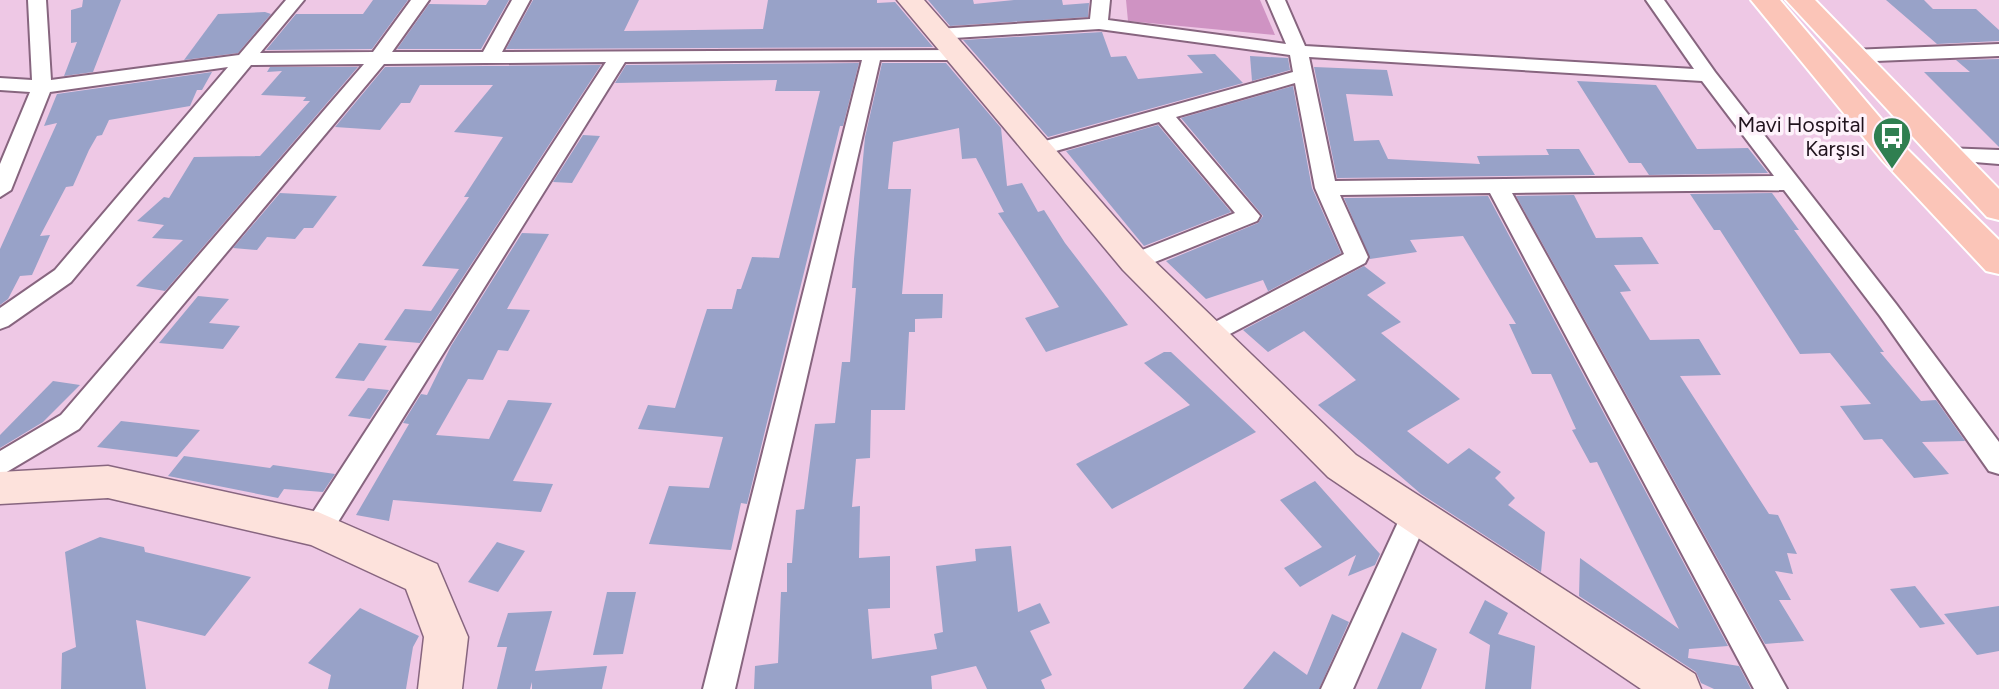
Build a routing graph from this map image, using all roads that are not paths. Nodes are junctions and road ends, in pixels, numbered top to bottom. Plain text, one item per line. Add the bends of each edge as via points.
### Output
1 (37, 0) edge
2 (295, 0) edge
3 (420, 0) edge
4 (521, 0) edge
5 (910, 0) edge
6 (1101, 0) edge
7 (1276, 0) edge
8 (1655, 0) edge
9 (1765, 0) edge
10 (1800, 0) edge
11 (1099, 24) junction
12 (946, 44) junction
13 (1999, 50) edge
14 (1298, 51) junction
15 (872, 56) junction
16 (1851, 56) junction
17 (489, 58) junction
18 (618, 58) junction
19 (247, 59) junction
20 (378, 59) junction
21 (1303, 75) junction
22 (1708, 76) junction
23 (0, 84) edge
24 (42, 87) junction
25 (1163, 114) junction
26 (1038, 150) junction
27 (1944, 154) junction
28 (1999, 157) edge
29 (1791, 183) junction
30 (1497, 186) junction
31 (1326, 188) junction
32 (0, 190) edge
33 (1999, 209) edge
34 (1999, 261) edge
35 (1135, 262) junction
36 (0, 320) edge
37 (1207, 337) junction
38 (1999, 463) edge
39 (0, 465) edge
40 (0, 488) edge
41 (1415, 515) junction
42 (318, 529) junction
43 (440, 689) edge
44 (719, 689) edge
45 (1337, 689) edge
46 (1679, 689) edge
47 (1771, 689) edge

1 - 24 street
2 - 19 street
3 - 20 street
4 - 17 street
5 - 12 street
6 - 11 street
7 - 14 street
8 - 22 street
9 - 34 main road via 1894,154
10 - 16 main road
11 - 12 street
11 - 14 street
12 - 15 street
12 - 26 street
13 - 16 street
14 - 21 street
14 - 22 street
15 - 18 street
15 - 44 street
16 - 27 main road
17 - 18 street
17 - 20 street
18 - 42 street
19 - 20 street
19 - 24 street
19 - 36 street via 63,276
20 - 39 street via 70,422
21 - 25 street
21 - 31 street
22 - 29 street
23 - 24 street
24 - 32 street
25 - 26 street
25 - 35 street via 1249,216
26 - 35 street
27 - 28 street
27 - 33 main road
29 - 30 street
29 - 38 street
30 - 31 street
30 - 47 street
31 - 37 street via 1357,257
35 - 37 street
37 - 41 street via 1342,467
40 - 42 street via 107,482
41 - 45 street
41 - 46 street
42 - 43 street via 422,577 446,636

